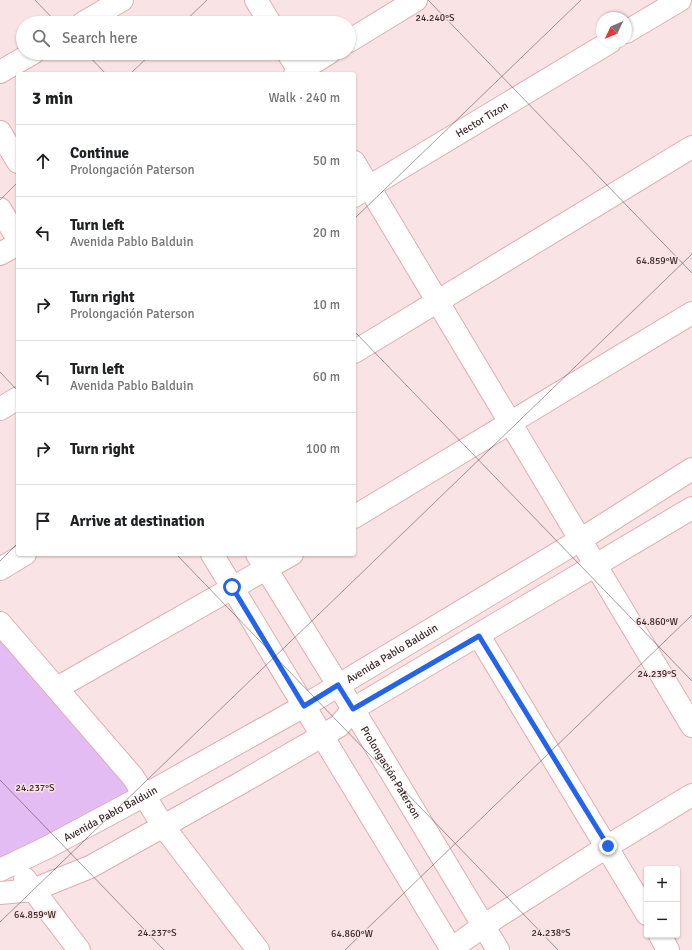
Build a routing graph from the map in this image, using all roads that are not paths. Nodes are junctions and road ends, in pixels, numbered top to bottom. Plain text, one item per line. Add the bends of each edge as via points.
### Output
1 (122, 0) edge
2 (256, 0) edge
3 (416, 0) edge
4 (680, 0) edge
5 (95, 16) edge
6 (266, 16) edge
7 (632, 28) edge
8 (356, 37) edge
9 (600, 48) edge
10 (21, 60) edge
11 (292, 60) edge
12 (318, 60) edge
13 (0, 72) edge
14 (298, 72) edge
15 (300, 72) edge
16 (0, 132) edge
17 (692, 147) edge
18 (16, 159) edge
19 (356, 170) edge
20 (362, 192) edge
21 (0, 209) edge
22 (16, 236) edge
23 (16, 245) edge
24 (0, 254) edge
25 (438, 301) junction
26 (692, 312) edge
27 (356, 351) edge
28 (16, 399) edge
29 (0, 409) edge
30 (511, 422) junction
31 (692, 470) edge
32 (692, 508) edge
33 (356, 516) edge
34 (580, 540) junction
35 (22, 556) edge
36 (213, 556) edge
37 (284, 556) edge
38 (261, 562) edge
39 (594, 566) junction
40 (0, 569) edge
41 (232, 587) junction
42 (0, 623) edge
43 (479, 636) junction
44 (338, 685) junction
45 (57, 688) junction
46 (304, 706) junction
47 (353, 709) junction
48 (692, 726) edge
49 (323, 735) junction
50 (145, 795) junction
51 (692, 795) edge
52 (163, 826) junction
53 (608, 846) junction
54 (6, 867) edge
55 (33, 890) junction
56 (0, 893) edge
57 (644, 909) edge
58 (483, 926) junction
59 (662, 938) edge
60 (78, 950) edge
61 (258, 950) edge
62 (451, 950) edge
63 (498, 950) edge
64 (668, 950) edge

1 - 5 street
2 - 6 street
3 - 8 street
4 - 7 street
9 - 20 street, Hector Tizon
10 - 13 street
11 - 14 street
12 - 15 street
16 - 18 street
17 - 25 street
19 - 20 street
20 - 25 street
21 - 22 street
23 - 24 street
25 - 27 street
25 - 30 street
26 - 30 street
28 - 29 street
30 - 33 street
30 - 34 street
31 - 34 street, Avenida Pablo Balduin
32 - 39 street
34 - 39 street
34 - 44 street, Avenida Pablo Balduin
35 - 40 street
36 - 41 street
37 - 38 street
38 - 41 street
38 - 44 street, Prolongación Paterson
39 - 43 street
39 - 48 street
41 - 45 street
41 - 46 street
42 - 45 street
43 - 47 street
43 - 53 street
44 - 46 street, Avenida Pablo Balduin
44 - 47 street, Prolongación Paterson
45 - 50 street via 133,777
46 - 49 street
46 - 50 street, Avenida Pablo Balduin
47 - 49 street via 339,726
47 - 58 street, Prolongación Paterson
49 - 52 street
49 - 62 street
50 - 52 street
50 - 54 street, Avenida Pablo Balduin
51 - 53 street
52 - 55 street via 90,867
52 - 61 street
53 - 57 street
53 - 58 street
54 - 55 street
55 - 56 street
55 - 60 street
58 - 62 street
58 - 63 street, Prolongación Paterson
59 - 64 street

